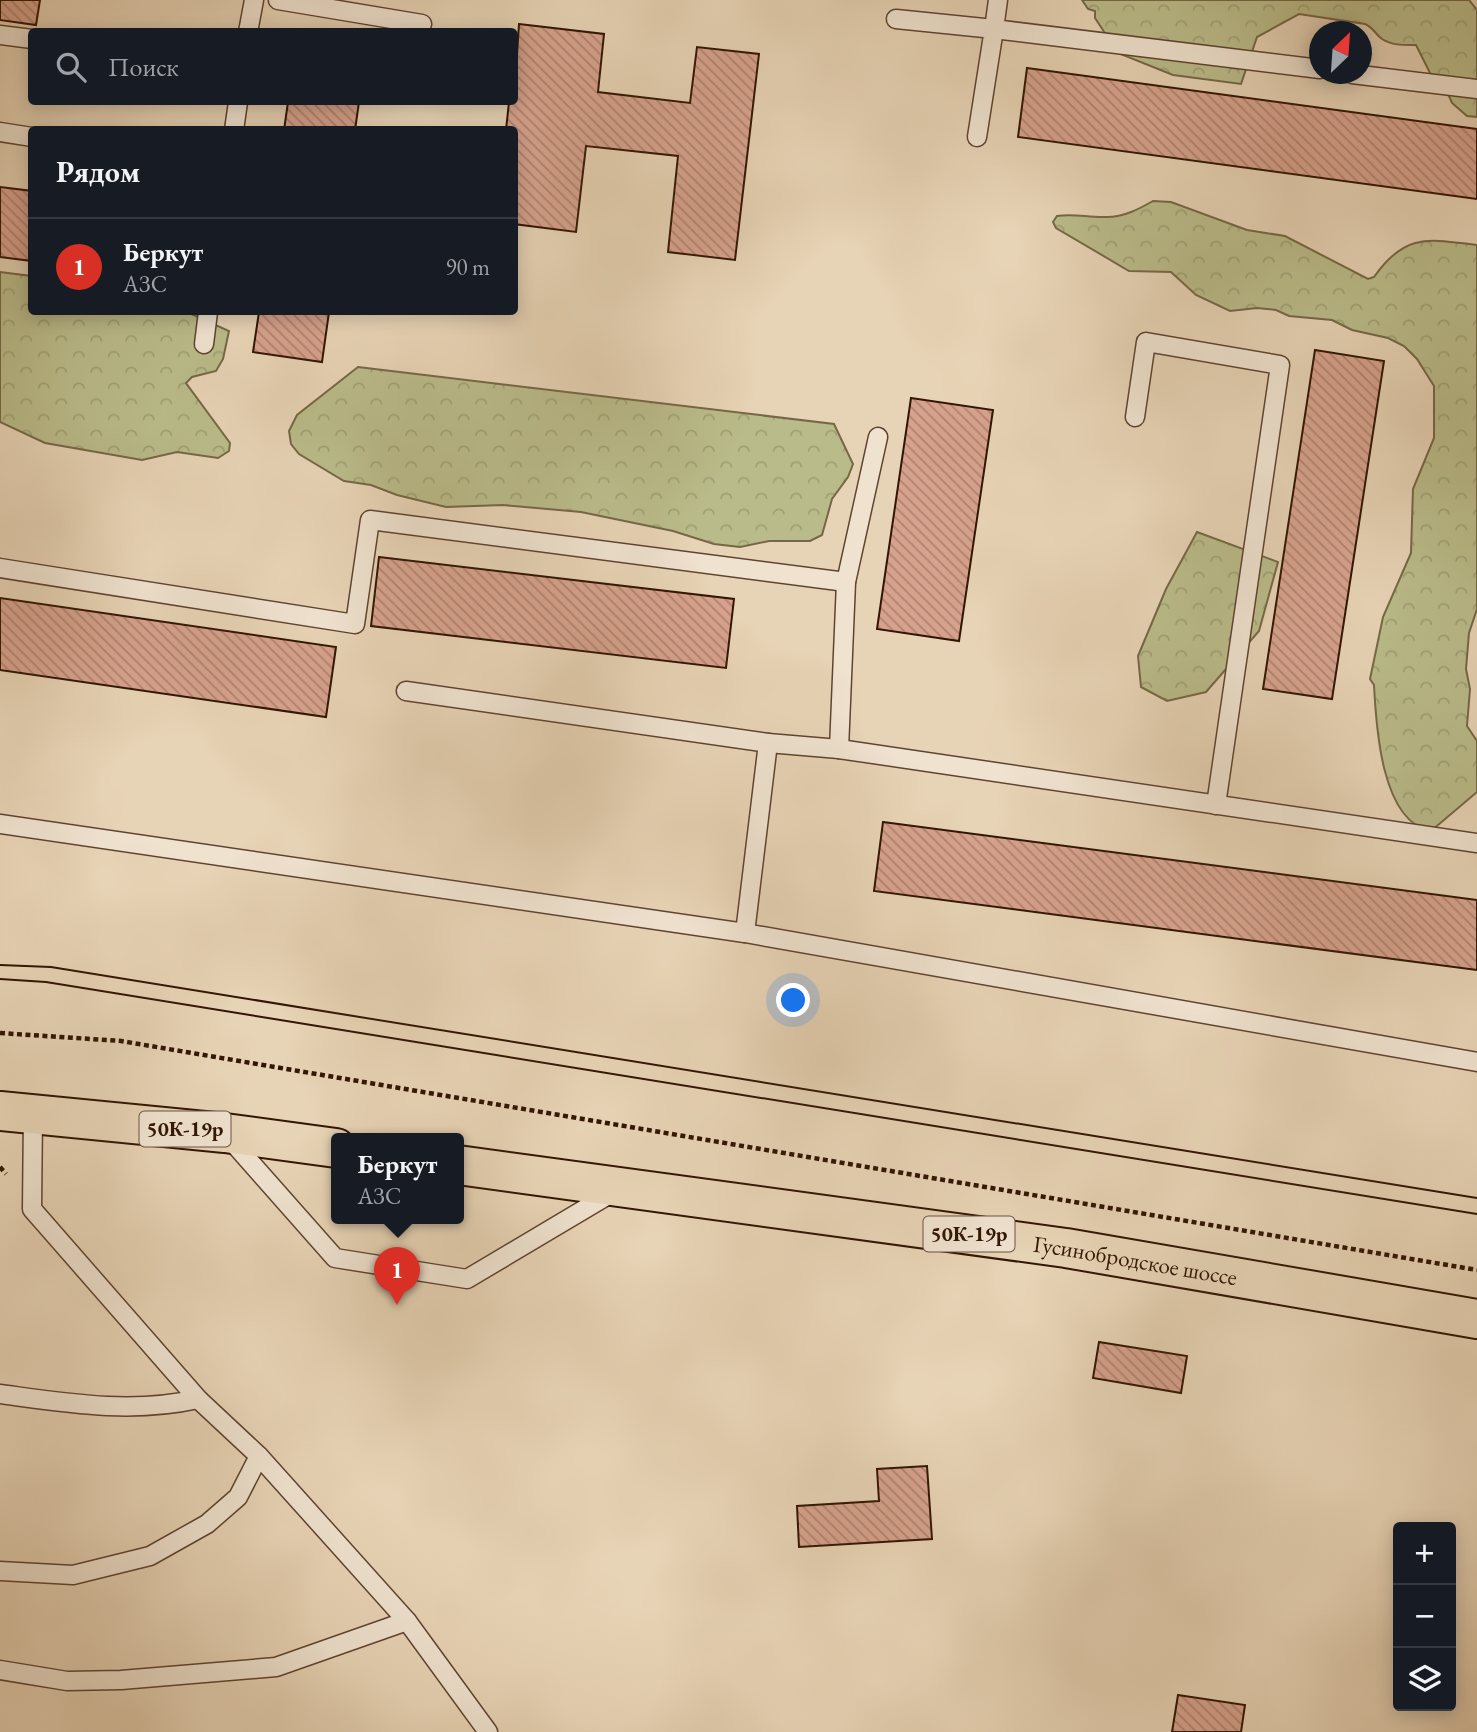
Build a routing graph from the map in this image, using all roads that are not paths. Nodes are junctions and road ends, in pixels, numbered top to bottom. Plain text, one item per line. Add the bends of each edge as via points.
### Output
1 (254, 0) edge
2 (278, 0) edge
3 (998, 0) edge
4 (896, 19) dead end
5 (422, 24) dead end
6 (249, 28) edge
7 (994, 29) junction
8 (0, 35) edge
9 (28, 38) edge
10 (1309, 68) edge
11 (1372, 76) edge
12 (1477, 89) edge
13 (238, 105) edge
14 (235, 126) edge
15 (0, 132) edge
16 (28, 136) edge
17 (977, 137) dead end
18 (208, 315) edge
19 (204, 344) dead end
20 (1135, 416) dead end
21 (878, 437) dead end
22 (0, 568) edge
23 (846, 582) junction
24 (406, 691) dead end
25 (768, 743) junction
26 (839, 749) junction
27 (1216, 805) junction
28 (0, 824) edge
29 (1477, 843) edge
30 (745, 933) junction
31 (1477, 1062) edge
32 (16, 1112) edge
33 (225, 1133) junction
34 (331, 1147) edge
35 (464, 1166) edge
36 (621, 1187) junction
37 (1477, 1319) edge
38 (0, 1394) edge
39 (198, 1399) junction
40 (259, 1456) junction
41 (0, 1571) edge
42 (407, 1621) junction
43 (0, 1670) edge
44 (488, 1732) edge

1 - 6 lane
2 - 5 lane
3 - 7 lane
4 - 7 lane
7 - 10 lane
7 - 17 lane
8 - 9 lane
11 - 12 lane
13 - 14 lane
15 - 16 lane
18 - 19 lane
20 - 27 lane via 1146,342 1280,365
21 - 23 lane
22 - 23 lane via 355,624 370,520
23 - 26 lane
24 - 25 lane
25 - 26 lane
25 - 30 lane
26 - 27 lane
27 - 29 lane
28 - 30 lane
30 - 31 lane
32 - 33 main road, 50К-19р
32 - 39 lane via 32,1209
33 - 34 main road, 50К-19р
33 - 36 lane via 335,1258 467,1279
35 - 36 main road, Гусинобродское шоссе / 50К-19р
36 - 37 main road, Гусинобродское шоссе / 50К-19р via 1066,1248
38 - 39 lane via 138,1408
39 - 40 lane
40 - 41 lane via 238,1497 207,1524 150,1556 74,1575
40 - 42 lane
42 - 43 lane via 276,1667 67,1681
42 - 44 lane

